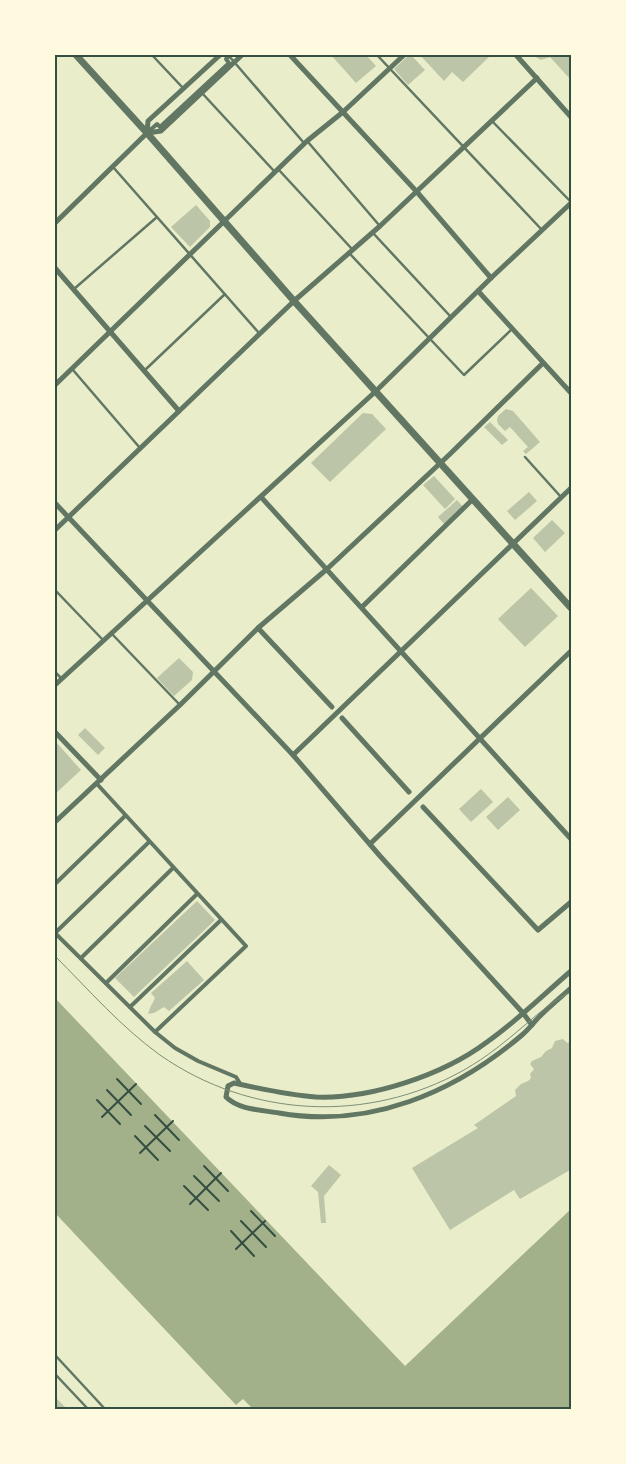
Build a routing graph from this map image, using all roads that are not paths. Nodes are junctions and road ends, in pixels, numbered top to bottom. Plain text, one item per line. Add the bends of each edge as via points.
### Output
1 (76, 55) edge
2 (152, 55) edge
3 (220, 55) edge
4 (229, 55) edge
5 (242, 55) edge
6 (290, 55) edge
7 (377, 55) edge
8 (404, 55) edge
9 (516, 55) edge
10 (234, 63) junction
11 (390, 69) junction
12 (537, 78) junction
13 (183, 88) junction
14 (202, 93) junction
15 (343, 112) junction
16 (571, 117) edge
17 (490, 120) junction
18 (147, 133) junction
19 (306, 143) junction
20 (464, 146) junction
21 (113, 167) junction
22 (277, 170) junction
23 (417, 192) junction
24 (571, 203) edge
25 (157, 217) junction
26 (224, 222) junction
27 (55, 223) edge
28 (380, 226) junction
29 (542, 230) junction
30 (373, 233) junction
31 (351, 251) junction
32 (191, 254) junction
33 (55, 268) edge
34 (491, 278) junction
35 (74, 289) junction
36 (478, 292) junction
37 (225, 294) junction
38 (294, 302) junction
39 (451, 317) junction
40 (512, 329) junction
41 (110, 330) junction
42 (260, 334) junction
43 (429, 339) junction
44 (543, 363) junction
45 (72, 369) junction
46 (144, 371) junction
47 (56, 381) edge
48 (376, 391) junction
49 (571, 393) edge
50 (179, 411) junction
51 (140, 448) junction
52 (525, 457) dead end
53 (440, 463) junction
54 (571, 488) edge
55 (261, 496) junction
56 (561, 497) junction
57 (473, 500) junction
58 (55, 503) edge
59 (68, 517) junction
60 (55, 530) edge
61 (514, 544) junction
62 (327, 569) junction
63 (55, 590) edge
64 (148, 601) junction
65 (362, 607) junction
66 (571, 608) edge
67 (258, 628) junction
68 (111, 633) junction
69 (103, 640) junction
70 (402, 651) junction
71 (571, 651) edge
72 (55, 672) edge
73 (214, 672) junction
74 (61, 679) junction
75 (55, 684) edge
76 (180, 705) junction
77 (332, 707) dead end
78 (342, 718) dead end
79 (55, 732) edge
80 (481, 739) junction
81 (293, 755) junction
82 (99, 782) junction
83 (409, 792) dead end
84 (423, 807) dead end
85 (125, 816) junction
86 (55, 822) edge
87 (571, 839) edge
88 (149, 842) junction
89 (370, 844) junction
90 (173, 868) junction
91 (55, 884) edge
92 (197, 894) junction
93 (571, 902) edge
94 (221, 920) junction
95 (81, 958) junction
96 (571, 971) edge
97 (106, 983) junction
98 (571, 988) edge
99 (130, 1007) junction
100 (523, 1013) junction
101 (532, 1025) junction
102 (156, 1032) junction
103 (241, 1085) junction
104 (55, 1355) edge
105 (55, 1374) edge
106 (88, 1409) edge
107 (105, 1409) edge

1 - 18 street
2 - 13 lane
3 - 13 street
4 - 10 lane
4 - 18 street via 226,59 230,62 160,127 157,124
5 - 10 street
6 - 15 street
7 - 11 lane
8 - 11 street
9 - 12 street
10 - 14 street
10 - 19 lane
11 - 15 street
11 - 20 lane
12 - 16 street
12 - 17 street
13 - 18 street via 148,122
14 - 18 street via 161,131
14 - 22 lane
15 - 19 street
15 - 23 street
17 - 20 street
17 - 24 lane
18 - 21 street
18 - 26 street
19 - 22 street
19 - 28 lane
20 - 23 street
20 - 29 lane
21 - 25 lane
21 - 27 street
22 - 26 street
22 - 31 lane
23 - 28 street
23 - 34 street
24 - 29 street
25 - 32 lane
25 - 35 lane
26 - 32 street
26 - 38 street
28 - 30 street
29 - 34 street
30 - 31 street
30 - 39 lane
31 - 38 street
31 - 43 lane
32 - 37 lane
32 - 41 street
33 - 35 street
34 - 36 street
35 - 41 street
36 - 39 street
36 - 40 street
37 - 42 lane
37 - 46 lane
38 - 42 street
38 - 48 street
39 - 43 street
40 - 43 lane via 464,375
40 - 44 street
41 - 45 street
41 - 46 street
42 - 50 street
43 - 48 street
44 - 49 street
44 - 53 street
45 - 47 street
45 - 51 lane
46 - 50 street
48 - 53 street
48 - 55 street
50 - 51 street
51 - 59 street
52 - 56 lane
53 - 57 street
53 - 62 street
54 - 56 street
55 - 62 street
55 - 64 street
56 - 61 street
57 - 61 street
57 - 65 street
58 - 59 street
59 - 60 street
59 - 64 street
61 - 66 street
61 - 70 street
62 - 65 street
62 - 67 street
63 - 69 lane
64 - 68 street
64 - 73 street
65 - 70 street
67 - 73 street
67 - 77 street
68 - 69 street
68 - 76 lane
69 - 74 street
70 - 80 street
70 - 81 street
71 - 80 street
72 - 74 lane
73 - 76 street
73 - 81 street
74 - 75 street
76 - 82 street
78 - 83 street
79 - 82 street
80 - 87 street
80 - 89 street
81 - 89 street
82 - 85 street
82 - 86 street
84 - 93 street via 538,930
85 - 88 street
85 - 91 street
88 - 90 street
88 - 95 street via 55,932
89 - 100 street
90 - 92 street
90 - 95 street
92 - 94 street
92 - 97 street
94 - 99 street
94 - 102 street via 246,946
95 - 97 street
96 - 100 street
97 - 99 street
98 - 101 street
99 - 102 street
100 - 101 street
100 - 103 street via 486,1044 464,1057 406,1083 378,1091 317,1097
101 - 103 street via 464,1078 419,1099 386,1109 320,1118 285,1114 230,1102 226,1098 228,1086 234,1083
102 - 103 street via 198,1061 236,1077
104 - 107 lane
105 - 106 lane

